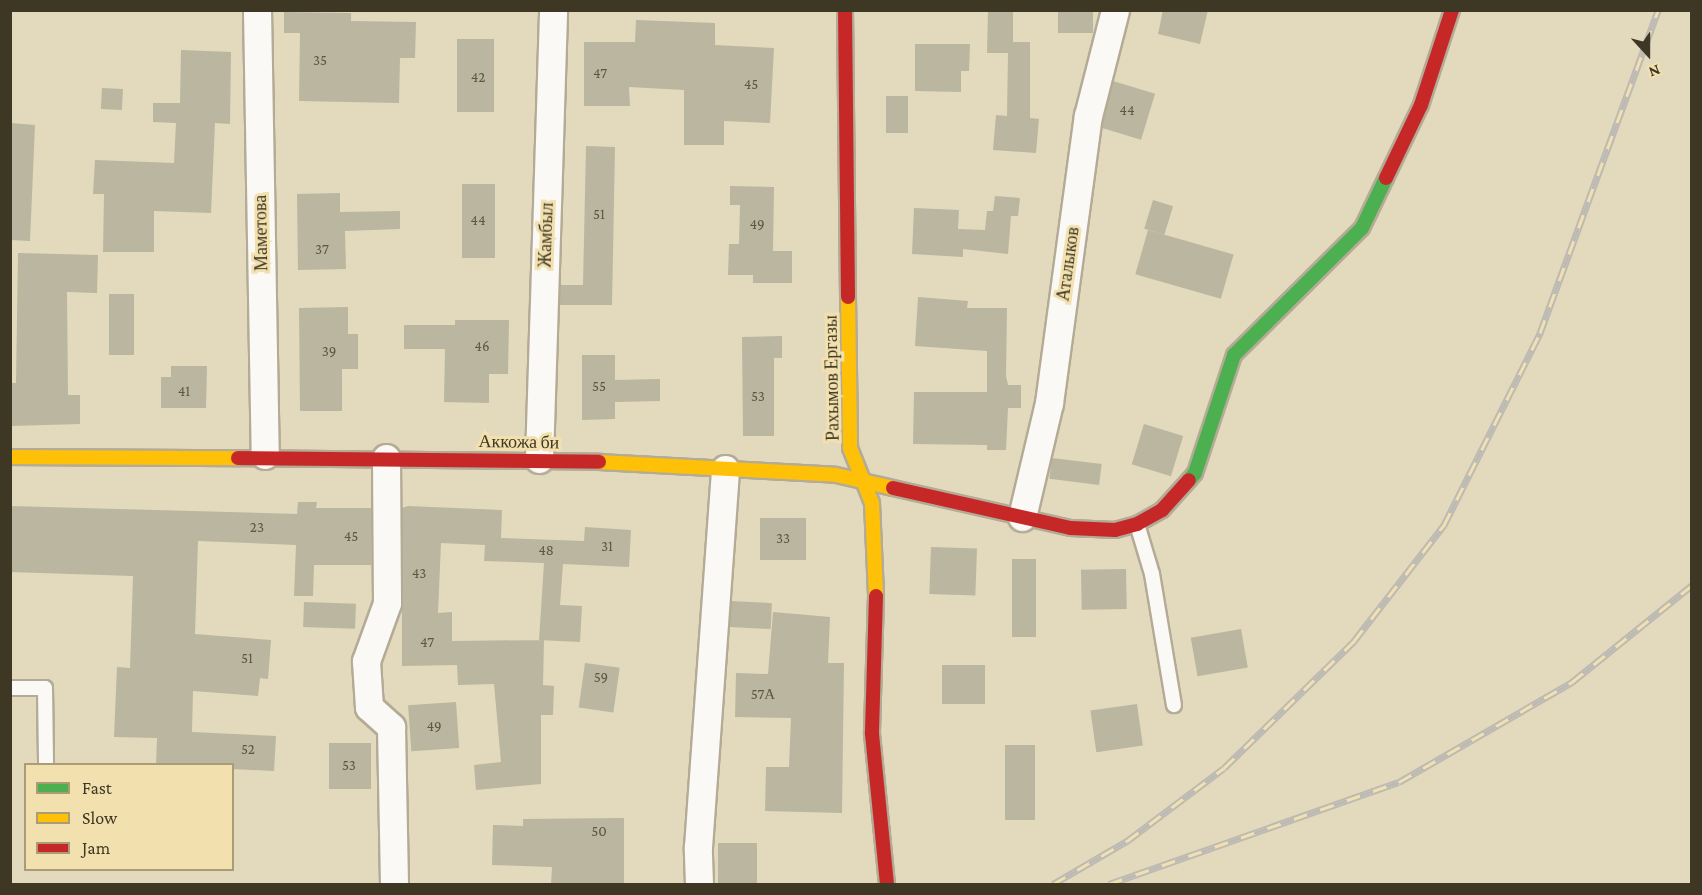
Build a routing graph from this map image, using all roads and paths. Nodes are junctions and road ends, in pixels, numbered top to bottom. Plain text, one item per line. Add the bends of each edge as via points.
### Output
1 (257, 10) edge
2 (553, 10) edge
3 (845, 10) edge
4 (1115, 10) edge
5 (1452, 10) edge
6 (266, 455) junction
7 (10, 457) edge
8 (386, 458) junction
9 (539, 459) junction
10 (725, 469) junction
11 (863, 482) junction
12 (1022, 517) junction
13 (1137, 524) junction
14 (10, 688) edge
15 (1174, 705) dead end
16 (46, 763) edge
17 (887, 884) edge
18 (394, 885) edge
19 (699, 885) edge

1 - 6 street, Маметова
2 - 9 street, Жамбыл
3 - 11 street, Рахымов Ергазы via 850,448
4 - 12 street, Аталыков via 1088,116 1049,403
5 - 13 street, Аккожа би via 1421,105 1362,228 1234,355 1195,473 1162,510
6 - 7 street, Аккожа би
6 - 8 street, Аккожа би
8 - 9 street, Аккожа би
8 - 18 street via 387,603 366,661 369,707 391,727
9 - 10 street, Аккожа би
10 - 11 street, Аккожа би via 836,475
10 - 19 street via 698,847
11 - 12 street, Аккожа би
11 - 17 street, Рахымов Ергазы via 872,503 877,568 872,734
12 - 13 street, Аккожа би via 1071,528 1115,530
13 - 15 lane via 1152,574
14 - 16 lane via 45,688

